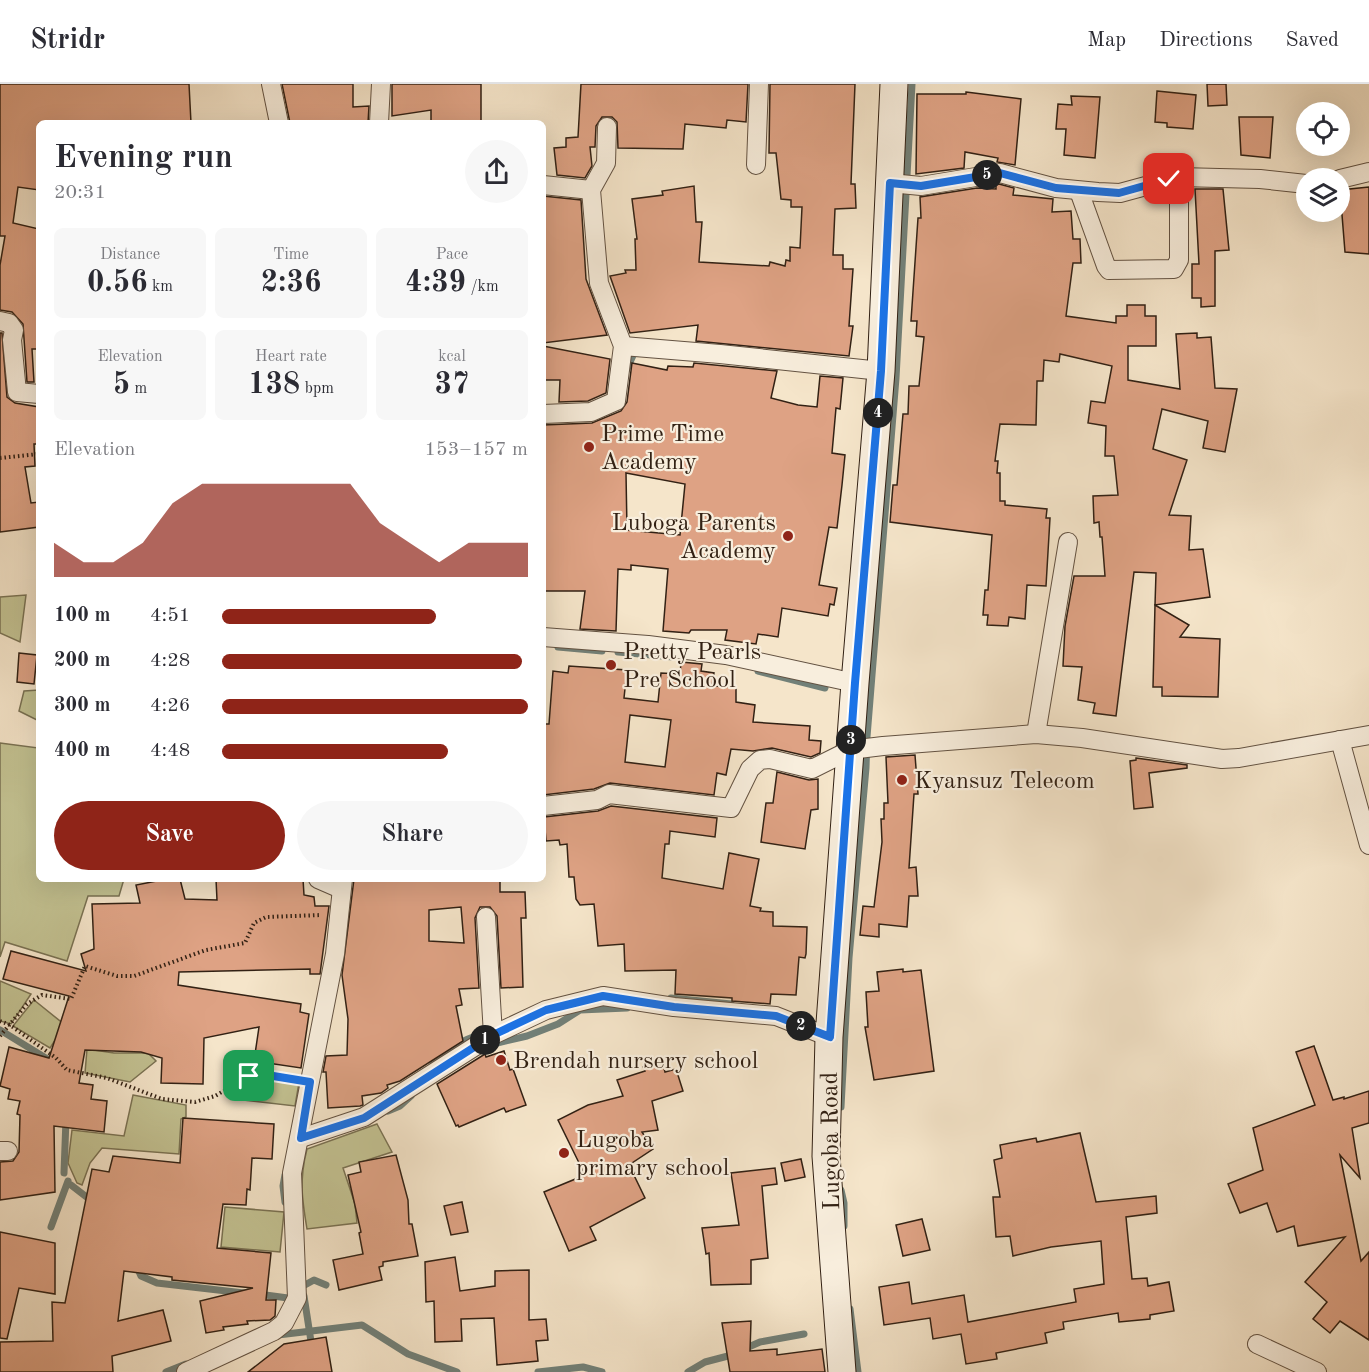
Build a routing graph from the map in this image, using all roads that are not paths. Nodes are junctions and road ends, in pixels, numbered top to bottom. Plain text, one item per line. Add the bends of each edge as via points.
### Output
1 (271, 84) edge
2 (381, 84) edge
3 (759, 84) edge
4 (894, 84) edge
5 (278, 120) edge
6 (379, 120) edge
7 (607, 126) dead end
8 (756, 165) dead end
9 (1369, 172) edge
10 (1179, 177) junction
11 (1350, 177) edge
12 (890, 183) junction
13 (1296, 183) edge
14 (546, 185) edge
15 (591, 190) junction
16 (1079, 191) junction
17 (0, 321) edge
18 (623, 346) junction
19 (881, 371) junction
20 (36, 394) edge
21 (546, 414) edge
22 (1068, 542) dead end
23 (546, 638) edge
24 (855, 683) junction
25 (1036, 734) junction
26 (1369, 735) edge
27 (1340, 740) junction
28 (850, 750) junction
29 (546, 806) edge
30 (1369, 844) edge
31 (342, 884) edge
32 (486, 917) dead end
33 (493, 1035) junction
34 (830, 1037) junction
35 (301, 1138) junction
36 (1257, 1344) dead end
37 (196, 1370) edge
38 (842, 1372) edge
39 (1317, 1372) edge

1 - 5 street
2 - 6 street
3 - 8 street
4 - 12 street, Lugoba Road
7 - 15 street via 606,163
9 - 11 street
10 - 13 street
10 - 16 street via 1119,193
10 - 16 street via 1179,260 1174,268 1109,270
12 - 16 street via 921,186 1000,173
12 - 19 street, Lugoba Road
14 - 15 street
15 - 18 street via 599,283
17 - 20 street via 9,323 14,330 16,392
18 - 19 street
18 - 21 street via 615,401 591,412
19 - 24 street, Lugoba Road
22 - 25 street
23 - 24 street via 726,655
24 - 28 street, Lugoba Road
25 - 27 street via 1222,759
25 - 28 street
26 - 27 street
27 - 30 street
28 - 29 street via 812,769 760,760 750,769 731,808 609,794 597,800
28 - 34 street, Lugoba Road
31 - 35 street via 335,954
32 - 33 street
33 - 34 street via 546,1010 603,996 776,1016
33 - 35 street via 364,1118
34 - 38 street, Lugoba Road via 826,1156
35 - 37 street via 292,1173 291,1201 297,1298 284,1323
36 - 39 street

